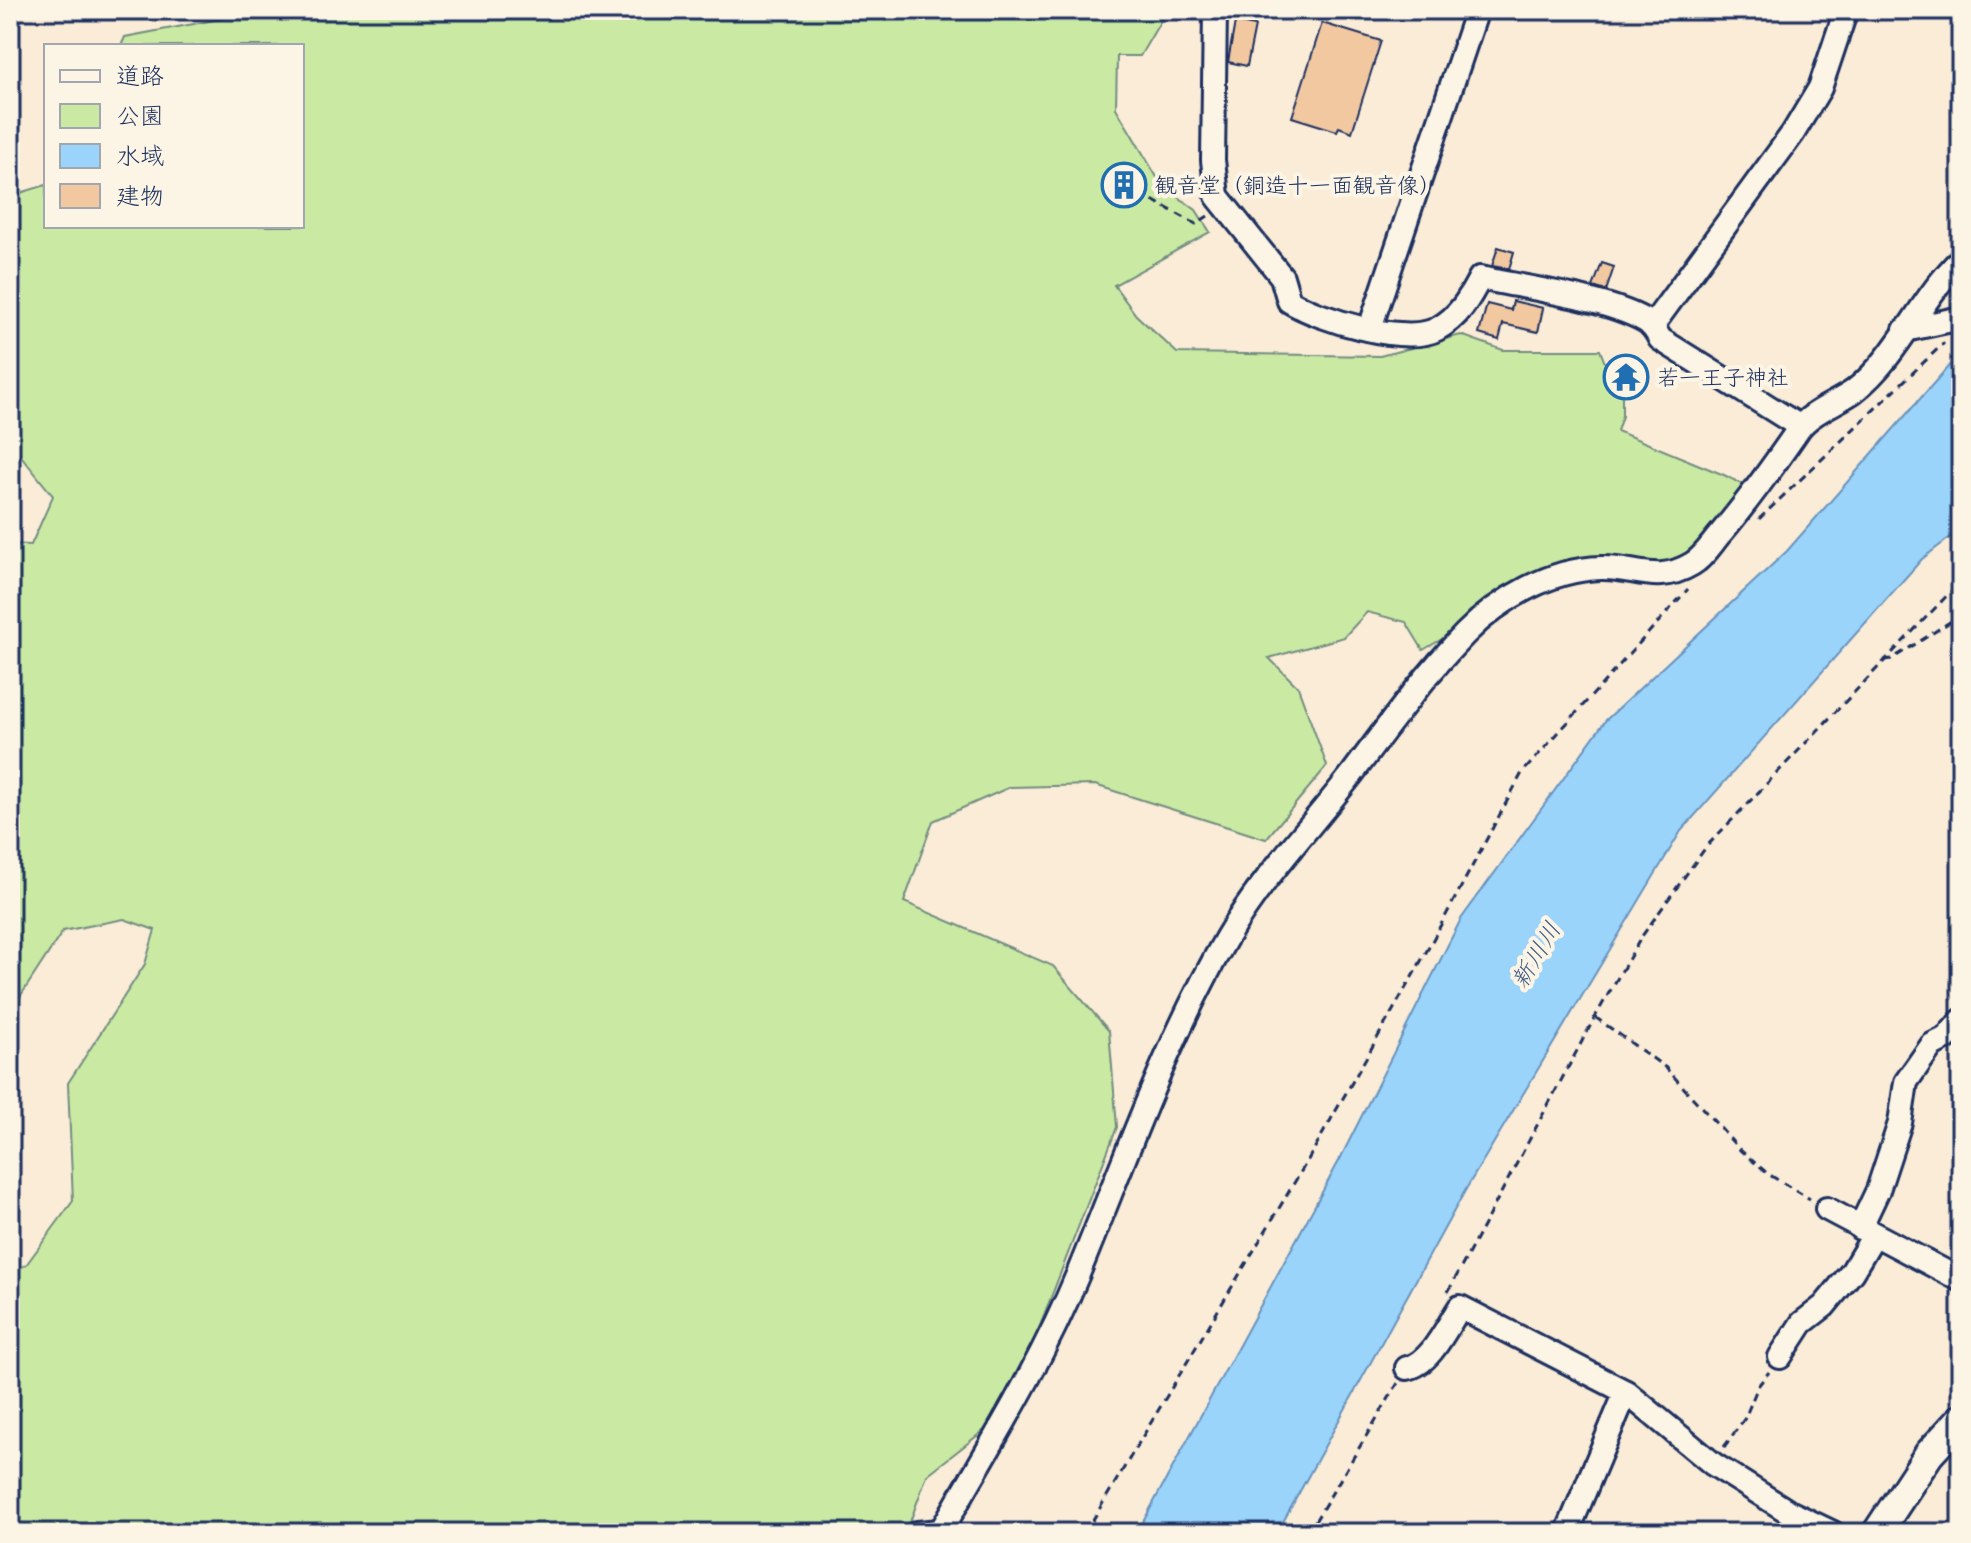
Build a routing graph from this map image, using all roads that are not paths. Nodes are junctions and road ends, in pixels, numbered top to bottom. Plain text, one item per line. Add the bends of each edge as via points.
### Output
1 (1215, 10) edge
2 (1477, 10) edge
3 (1846, 10) edge
4 (1961, 259) edge
5 (1961, 318) edge
6 (1652, 326) junction
7 (1370, 328) junction
8 (1905, 330) junction
9 (1799, 426) junction
10 (1961, 1021) edge
11 (1827, 1209) road end
12 (1867, 1231) junction
13 (1961, 1280) edge
14 (1780, 1357) road end
15 (1407, 1368) road end
16 (1626, 1392) junction
17 (1961, 1419) edge
18 (943, 1532) edge
19 (917, 1533) edge
20 (1567, 1533) edge
21 (1833, 1533) edge
22 (1877, 1533) edge

1 - 7 street via 1217,196 1282,277 1289,301 1307,312
2 - 7 street
3 - 6 street via 1820,88 1793,133
4 - 8 street via 1940,279
5 - 8 street
6 - 7 street via 1593,302 1480,278 1464,309 1435,330 1408,336
6 - 9 street via 1660,339
8 - 9 street via 1882,366 1853,392
9 - 18 street via 1741,510 1696,562 1650,576 1604,567 1571,571 1506,600 1466,633 1288,849 1229,934 1195,997 1043,1350
10 - 12 street via 1932,1045 1906,1082 1900,1123
11 - 12 street
12 - 13 street
12 - 14 street via 1852,1272 1802,1323
15 - 16 street via 1430,1352 1460,1307
16 - 20 street
16 - 21 street via 1713,1464
17 - 22 main road via 1929,1454
18 - 19 street

